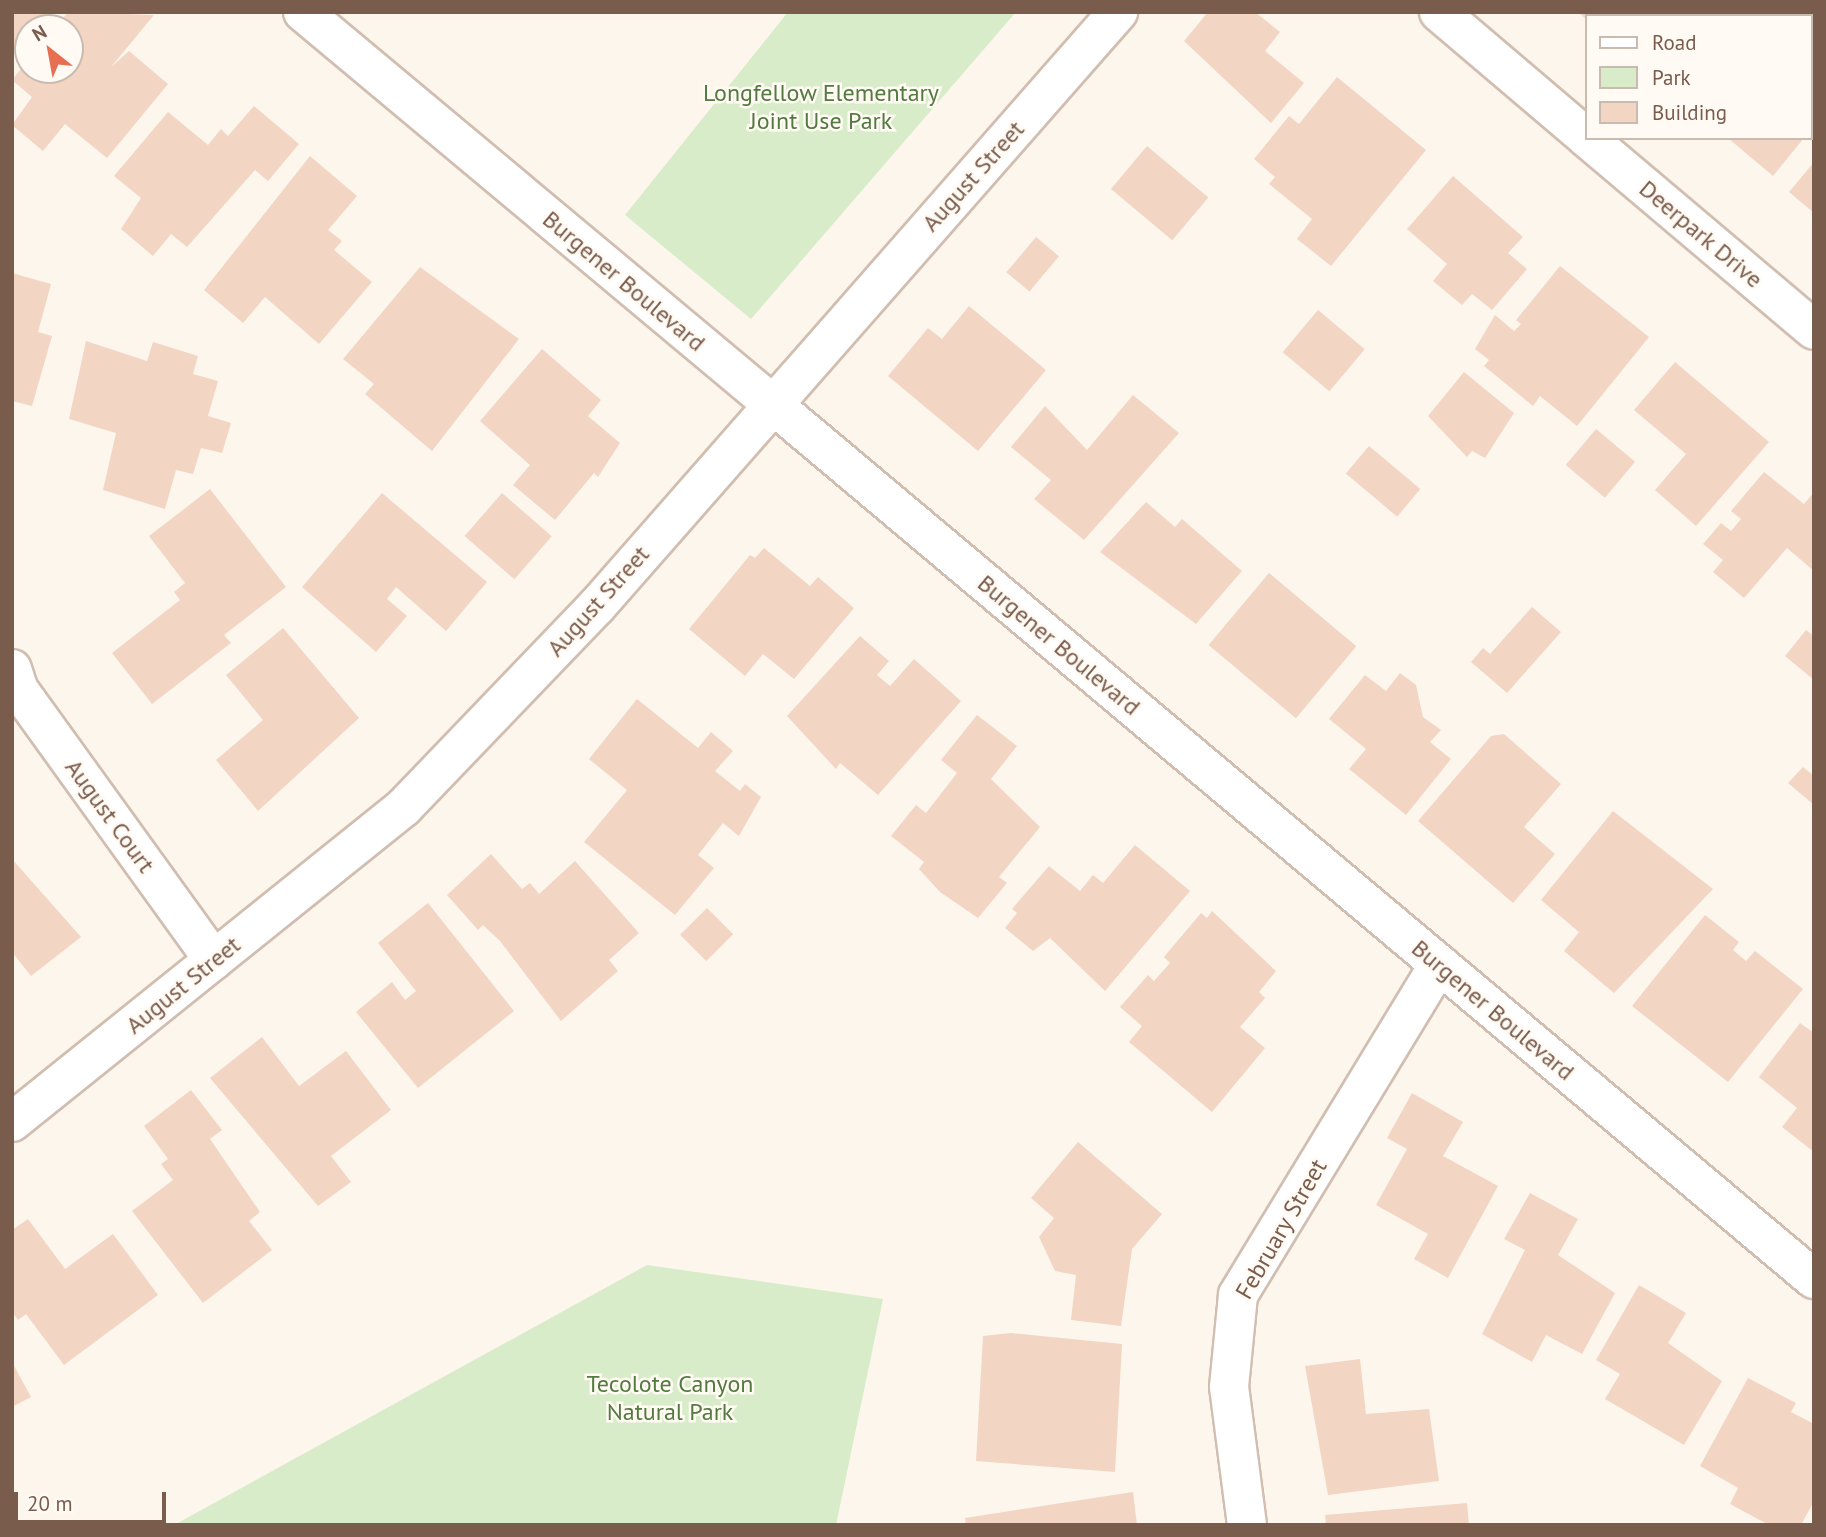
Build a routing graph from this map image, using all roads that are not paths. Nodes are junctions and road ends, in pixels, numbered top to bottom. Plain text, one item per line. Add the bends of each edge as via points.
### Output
1 (303, 12) edge
2 (1118, 12) edge
3 (1439, 12) edge
4 (1584, 135) edge
5 (1589, 140) edge
6 (1814, 330) edge
7 (771, 403) junction
8 (12, 669) edge
9 (214, 960) junction
10 (1439, 964) junction
11 (12, 1122) edge
12 (1814, 1279) edge
13 (1247, 1525) edge

1 - 7 street, Burgener Boulevard
2 - 7 street, August Street
3 - 4 street, Deerpark Drive
5 - 6 street, Deerpark Drive
7 - 9 street, August Street via 596,607 404,807
7 - 10 street, Burgener Boulevard
8 - 9 street, August Court via 19,690
9 - 11 street, August Street
10 - 12 street, Burgener Boulevard
10 - 13 street, February Street via 1238,1295 1229,1387

